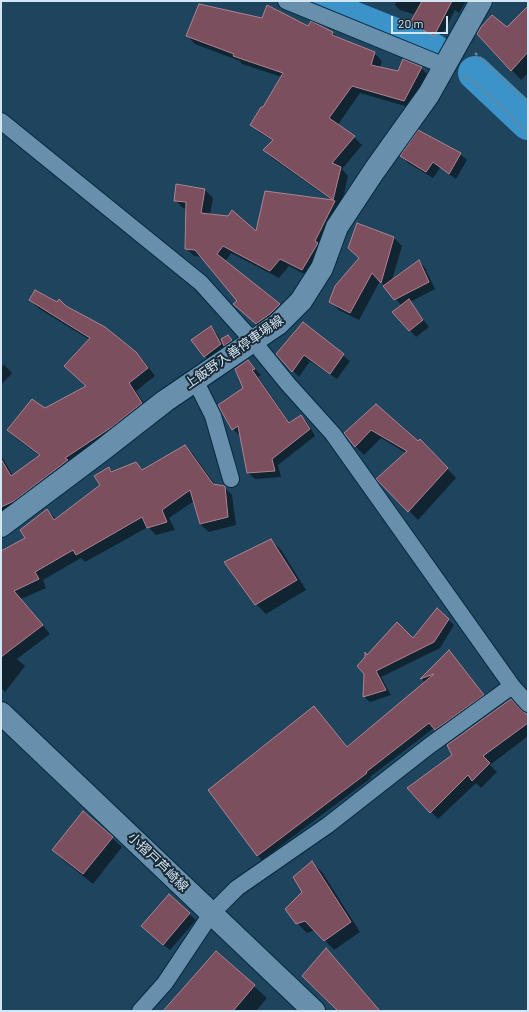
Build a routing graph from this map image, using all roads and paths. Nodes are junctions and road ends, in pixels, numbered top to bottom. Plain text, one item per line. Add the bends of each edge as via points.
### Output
1 (286, 1) edge
2 (481, 1) edge
3 (460, 39) junction
4 (445, 66) junction
5 (528, 103) edge
6 (1, 121) edge
7 (528, 133) edge
8 (253, 341) junction
9 (195, 380) junction
10 (231, 479) dead end
11 (1, 526) edge
12 (512, 686) junction
13 (528, 704) edge
14 (1, 712) edge
15 (211, 914) junction
16 (140, 1011) edge
17 (314, 1011) edge

1 - 4 street
2 - 3 main road, 上飯野入善停車場線
3 - 4 main road, 上飯野入善停車場線
3 - 5 path
4 - 7 path via 474,81
4 - 8 main road, 上飯野入善停車場線 via 425,100 337,227 322,268 301,302 278,324
6 - 8 street via 201,283
8 - 9 main road, 上飯野入善停車場線
8 - 12 street via 333,434
9 - 10 street via 213,416
9 - 11 main road, 上飯野入善停車場線 via 164,400 101,452
12 - 13 street
12 - 15 street via 429,746 328,825 237,888
14 - 15 main road, 小摺戸芦崎線
15 - 16 street via 165,983
15 - 17 main road, 小摺戸芦崎線

